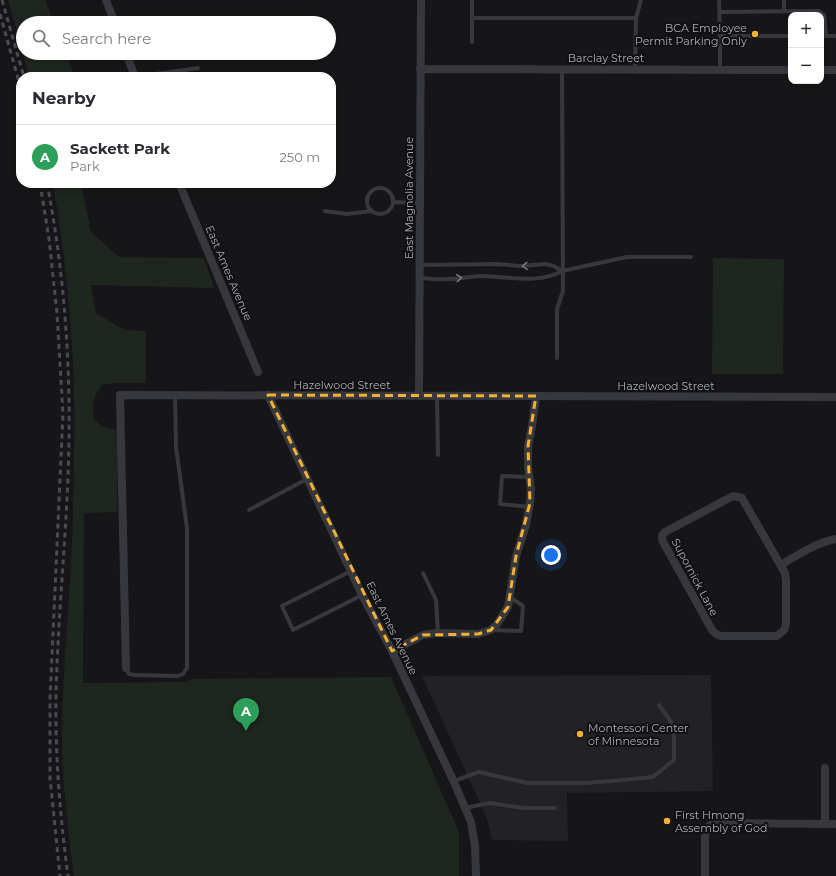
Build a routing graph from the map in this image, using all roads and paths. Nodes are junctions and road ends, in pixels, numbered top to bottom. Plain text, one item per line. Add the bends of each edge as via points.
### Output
1 (106, 0) edge
2 (420, 0) edge
3 (472, 0) edge
4 (641, 0) edge
5 (719, 0) edge
6 (784, 0) edge
7 (784, 11) junction
8 (719, 12) junction
9 (820, 12) edge
10 (112, 16) edge
11 (472, 18) junction
12 (636, 18) junction
13 (720, 36) junction
14 (788, 36) edge
15 (824, 36) edge
16 (836, 36) edge
17 (472, 42) dead end
18 (129, 60) edge
19 (198, 68) dead end
20 (420, 69) junction
21 (562, 69) junction
22 (636, 69) junction
23 (720, 69) junction
24 (788, 70) edge
25 (824, 70) edge
26 (836, 70) edge
27 (133, 72) edge
28 (170, 72) edge
29 (181, 188) edge
30 (393, 202) junction
31 (419, 203) junction
32 (325, 211) dead end
33 (371, 211) junction
34 (691, 257) dead end
35 (420, 265) junction
36 (562, 271) junction
37 (420, 278) junction
38 (557, 358) dead end
39 (258, 372) dead end
40 (175, 395) junction
41 (268, 396) junction
42 (420, 396) junction
43 (437, 396) junction
44 (536, 396) junction
45 (836, 397) edge
46 (438, 455) dead end
47 (529, 477) junction
48 (308, 479) junction
49 (530, 507) junction
50 (249, 510) dead end
51 (836, 539) edge
52 (781, 565) junction
53 (352, 571) junction
54 (423, 573) dead end
55 (362, 595) junction
56 (510, 597) junction
57 (491, 630) junction
58 (438, 634) junction
59 (392, 651) junction
60 (126, 668) joint
61 (659, 705) dead end
62 (825, 768) dead end
63 (454, 782) junction
64 (465, 808) junction
65 (555, 808) dead end
66 (825, 824) junction
67 (836, 824) edge
68 (476, 876) edge
69 (705, 876) edge

1 - 10 street
2 - 20 street, East Magnolia Avenue
3 - 11 lane
4 - 12 lane
5 - 8 lane
6 - 7 lane
7 - 8 lane
7 - 9 lane
8 - 13 lane
11 - 12 lane
11 - 17 lane
12 - 22 lane
13 - 14 lane
13 - 23 lane
15 - 16 lane
18 - 27 street
19 - 28 lane
20 - 21 street, Barclay Street
20 - 31 street, East Magnolia Avenue
21 - 22 street, Barclay Street
21 - 36 lane
22 - 23 street, Barclay Street
23 - 24 street, Barclay Street
25 - 26 street
29 - 39 street, East Ames Avenue
30 - 31 lane
30 - 33 lane via 387,212 379,214
30 - 33 lane via 388,190 374,188 367,199
31 - 35 street, East Magnolia Avenue
32 - 33 lane via 347,214
34 - 36 lane via 627,256
36 -> 35 lane via 545,264
35 - 37 street, East Magnolia Avenue
37 -> 36 lane via 541,278
36 - 38 lane via 563,291 556,308
37 - 42 street, East Magnolia Avenue
40 - 41 street, Hazelwood Street
40 - 60 street, Hazelwood Street via 120,395
40 - 60 lane via 176,447 187,528 187,668 178,676 134,676 129,674
41 - 42 street, Hazelwood Street
41 - 48 street, East Ames Avenue
42 - 43 street, Hazelwood Street
43 - 44 street, Hazelwood Street
43 - 46 lane
44 - 45 street, Hazelwood Street
44 - 47 street via 528,446
47 - 49 street
47 - 49 lane via 502,476 500,504
48 - 50 lane
48 - 53 street, East Ames Avenue
49 - 56 street via 516,556
51 - 52 street via 811,548
52 - 52 street, Supornick Lane via 743,500 738,496 728,498 670,529 662,536 706,621 712,630 721,636 781,634 786,624 786,581
53 - 55 street, East Ames Avenue
53 - 55 lane via 282,606 293,630
54 - 58 lane via 436,600
55 - 59 street, East Ames Avenue
56 - 57 street via 508,607 498,624
56 - 57 lane via 523,606 522,631
57 - 58 street via 478,634
58 - 59 street via 423,635
59 - 63 street, East Ames Avenue
61 - 63 lane via 674,726 674,760 653,777 585,783 527,783 479,772
62 - 66 street
63 - 64 street, East Ames Avenue
64 - 65 lane via 490,803 524,808
64 - 68 street, East Ames Avenue via 474,840
66 - 67 street
66 - 69 street via 713,823 705,835

